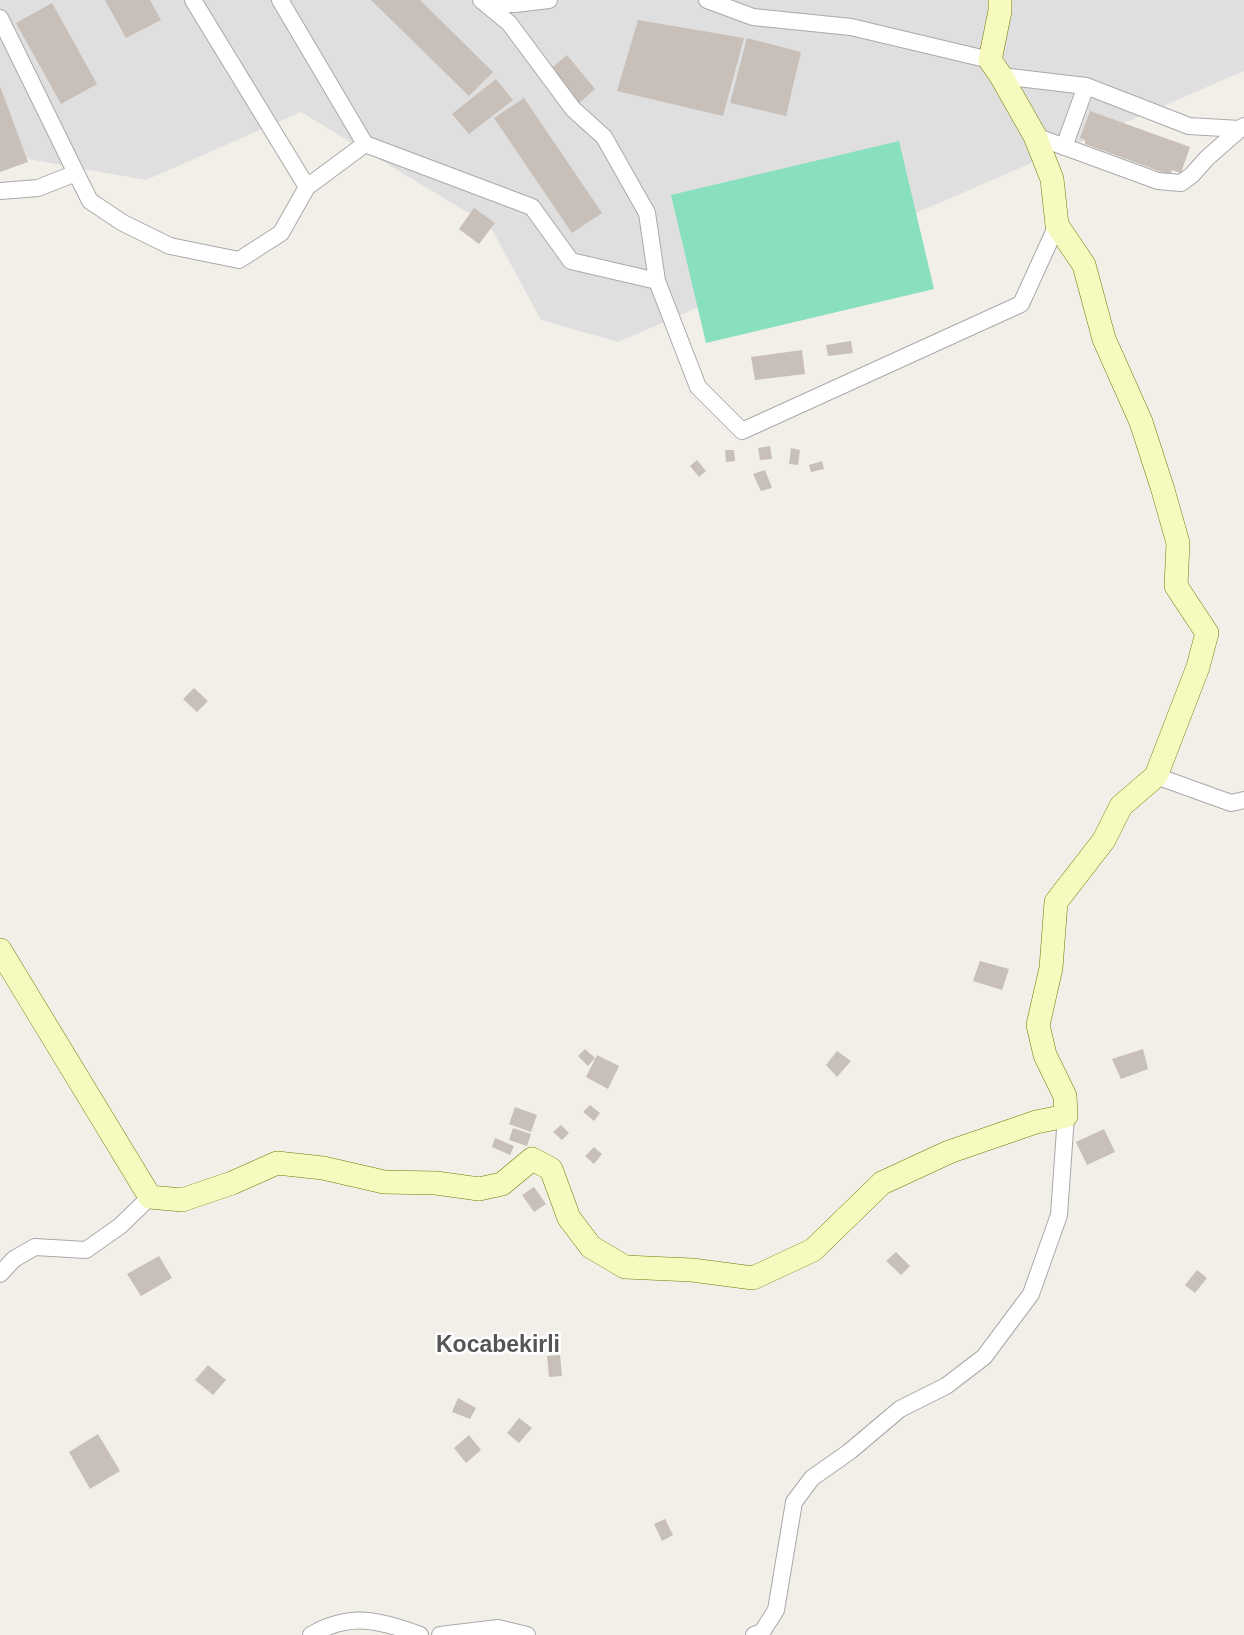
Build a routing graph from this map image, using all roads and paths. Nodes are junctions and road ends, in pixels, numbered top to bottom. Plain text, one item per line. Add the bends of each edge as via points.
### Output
1 (193, 0) edge
2 (280, 0) edge
3 (549, 0) edge
4 (707, 0) edge
5 (1000, 0) edge
6 (484, 2) edge
7 (0, 18) edge
8 (996, 68) junction
9 (1086, 86) junction
10 (1242, 127) edge
11 (1035, 136) junction
12 (365, 144) junction
13 (1064, 147) junction
14 (76, 173) junction
15 (307, 187) junction
16 (0, 191) edge
17 (1057, 225) junction
18 (657, 281) junction
19 (1156, 776) junction
20 (1244, 800) edge
21 (0, 950) edge
22 (1066, 1116) junction
23 (149, 1197) junction
24 (0, 1274) edge
25 (311, 1635) edge
26 (420, 1635) edge
27 (440, 1635) edge
28 (527, 1635) edge
29 (754, 1635) edge

1 - 15 street
2 - 12 street
3 - 6 street
4 - 8 street via 753,17 851,27
5 - 8 street
6 - 18 street via 509,23 573,108 604,137 647,213
7 - 14 street
8 - 9 street
8 - 11 street
9 - 10 street via 1189,126
9 - 13 street
10 - 13 street via 1181,183 1158,181
11 - 13 street
11 - 17 street via 1052,179
12 - 15 street
12 - 18 street via 532,207 570,261
14 - 15 street via 90,201 123,223 170,246 239,260 281,233
14 - 16 street via 38,188
17 - 18 street via 1021,304 742,431 698,387
17 - 19 street via 1084,265 1104,339 1141,422 1178,543 1176,586 1207,633
19 - 20 street via 1231,803
19 - 22 street via 1121,806 1104,839 1056,902 1051,968 1038,1025 1045,1055 1065,1096
21 - 23 street
22 - 23 street via 949,1152 881,1183 813,1250 753,1278 625,1267 591,1247 569,1217 551,1169 532,1159 502,1184 479,1189 384,1182 277,1163 182,1200
22 - 29 street via 1059,1214 1031,1294 984,1357 946,1386 900,1409 812,1478 794,1502 776,1610 762,1632
23 - 24 street via 120,1226 86,1250 35,1247
25 - 26 street via 328,1625 362,1620
27 - 28 street via 498,1628

